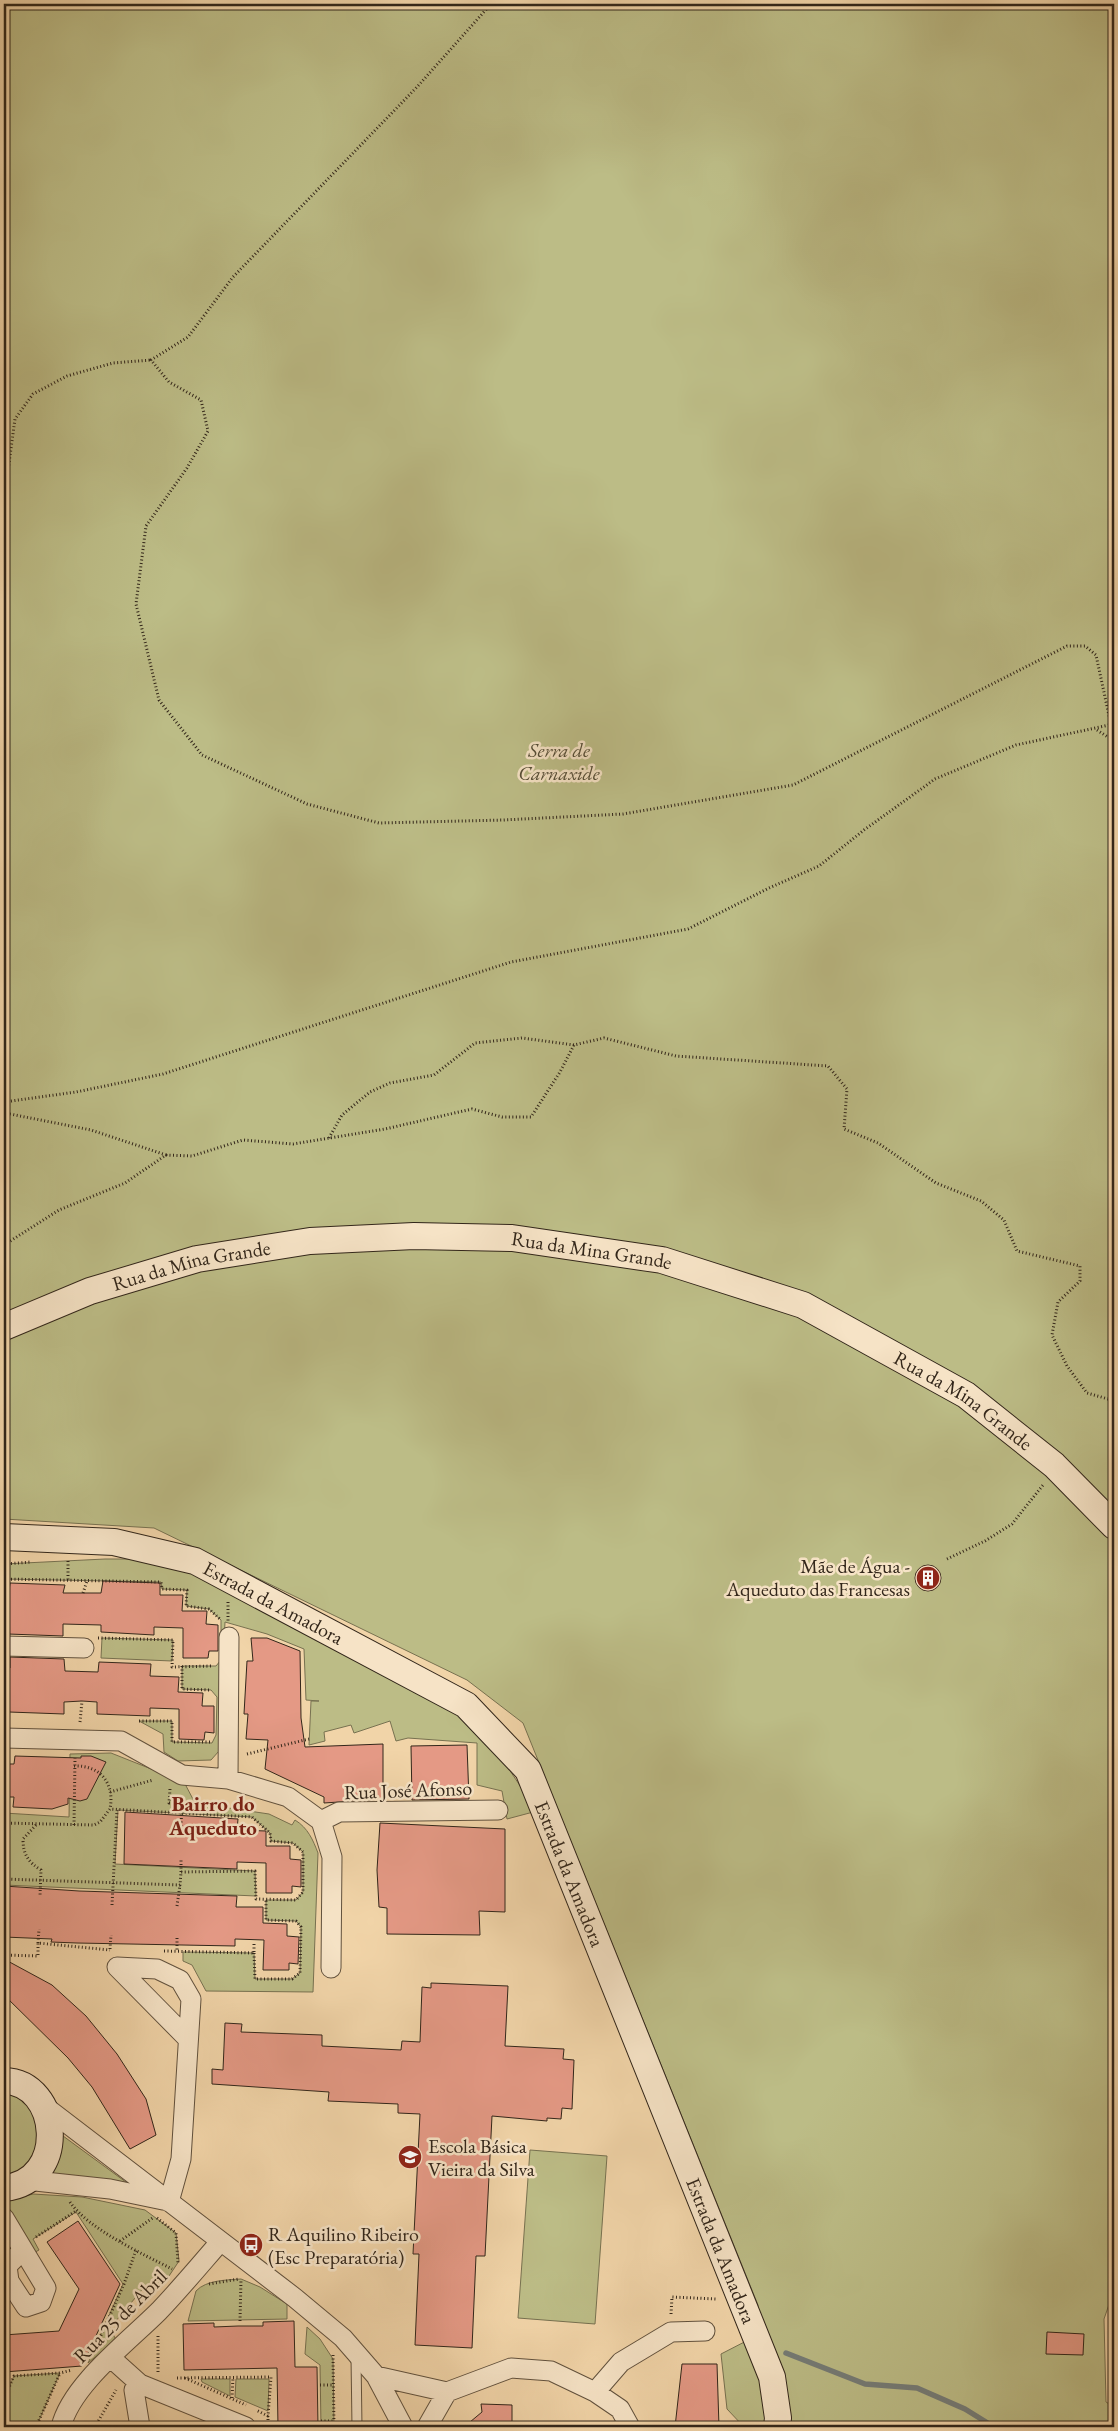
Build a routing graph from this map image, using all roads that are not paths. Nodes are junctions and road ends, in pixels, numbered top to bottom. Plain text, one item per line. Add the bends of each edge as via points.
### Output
1 (4, 1327) edge
2 (1114, 1526) edge
3 (4, 1537) edge
4 (114, 1542) junction
5 (4, 1553) edge
6 (225, 1633) road end
7 (4, 1646) edge
8 (84, 1648) road end
9 (4, 1738) edge
10 (228, 1779) junction
11 (498, 1810) dead end
12 (321, 1821) junction
13 (331, 1968) dead end
14 (187, 2038) dead end
15 (4, 2061) edge
16 (4, 2081) edge
17 (35, 2097) junction
18 (15, 2184) edge
19 (169, 2202) junction
20 (4, 2218) edge
21 (220, 2242) junction
22 (28, 2244) road end
23 (704, 2330) dead end
24 (356, 2354) junction
25 (111, 2358) junction
26 (376, 2376) junction
27 (140, 2384) junction
28 (447, 2392) junction
29 (596, 2392) junction
30 (61, 2427) edge
31 (140, 2427) edge
32 (246, 2427) edge
33 (357, 2427) edge
34 (403, 2427) edge
35 (427, 2427) edge
36 (630, 2427) edge
37 (777, 2427) edge

1 - 2 street, Rua da Mina Grande via 90,1291 197,1259 310,1241 414,1236 512,1238 662,1260 803,1305 966,1395 1054,1465
3 - 4 street, Estrada da Amadora
4 - 5 street, Estrada da Amadora
4 - 37 street, Estrada da Amadora via 195,1561 466,1706 528,1770 772,2377
6 - 10 street
7 - 8 street
9 - 10 street, Rua José Afonso via 121,1742 182,1775
10 - 12 street, Rua José Afonso via 288,1797
11 - 12 street, Rua José Afonso via 339,1812
12 - 13 street, Rua José Afonso via 332,1857
14 - 19 street via 180,2159
15 - 17 street
16 - 17 street
17 - 18 street via 50,2125 50,2146 42,2166
17 - 19 street
18 - 19 street via 110,2189
19 - 21 street
20 - 22 street
21 - 24 street via 295,2298 343,2338
21 - 25 street, Rua 25 de Abril via 160,2310
23 - 29 street via 671,2332 621,2362
24 - 26 street
24 - 33 lane
25 - 27 street
25 - 30 street, Rua 25 de Abril via 88,2378 63,2417
26 - 28 street
26 - 34 street
27 - 31 street via 134,2390
27 - 32 street
28 - 29 street via 511,2368 551,2370
28 - 35 street
29 - 36 street via 620,2409

